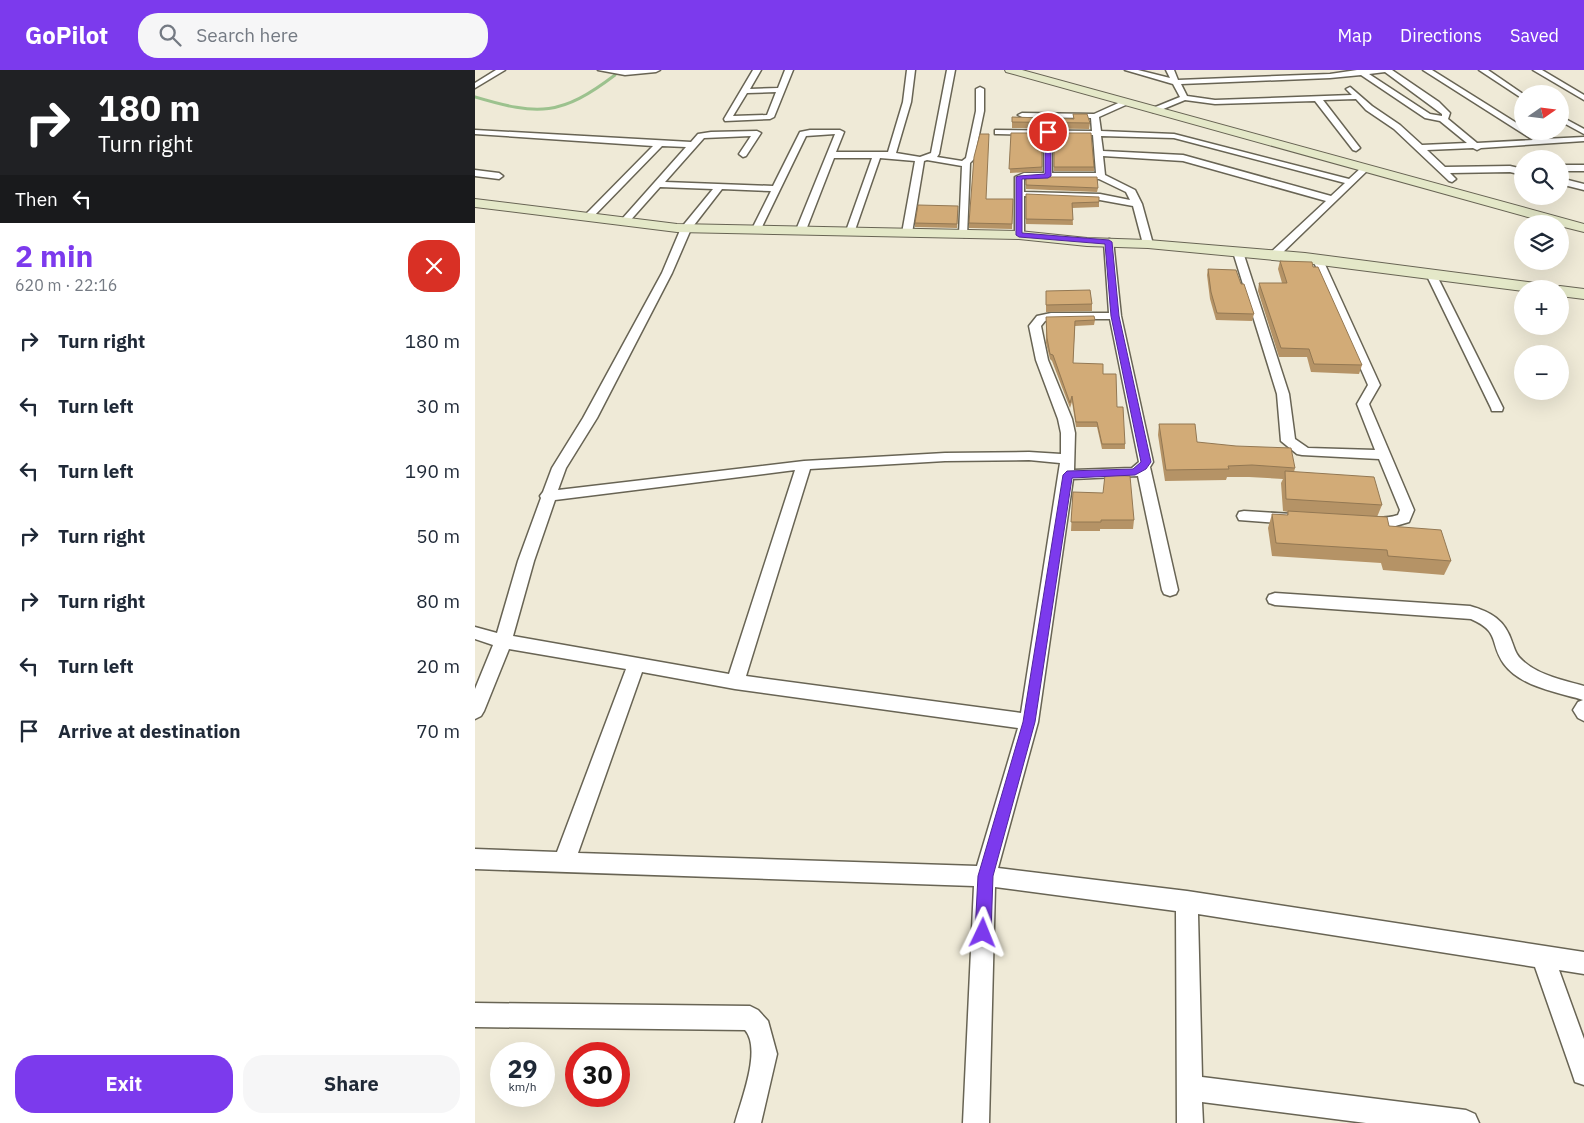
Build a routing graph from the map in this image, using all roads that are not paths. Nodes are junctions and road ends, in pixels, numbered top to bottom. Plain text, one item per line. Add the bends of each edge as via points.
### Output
1 (501, 70) edge
2 (603, 70) edge
3 (655, 70) edge
4 (757, 70) edge
5 (789, 70) edge
6 (911, 70) edge
7 (951, 70) edge
8 (1010, 70) edge
9 (1129, 70) edge
10 (1170, 70) edge
11 (1207, 70) edge
12 (1272, 70) edge
13 (1386, 70) edge
14 (1427, 70) edge
15 (1483, 70) edge
16 (1537, 70) edge
17 (1361, 71) edge
18 (1279, 79) junction
19 (1175, 82) junction
20 (475, 86) edge
21 (1285, 86) dead end
22 (1215, 87) junction
23 (1349, 89) dead end
24 (780, 90) junction
25 (980, 90) dead end
26 (1514, 90) edge
27 (745, 91) junction
28 (1292, 92) dead end
29 (1580, 94) edge
30 (1357, 97) junction
31 (1184, 98) junction
32 (1298, 98) junction
33 (1317, 98) junction
34 (1584, 98) edge
35 (1199, 101) junction
36 (1223, 101) junction
37 (1125, 102) junction
38 (1175, 102) junction
39 (1156, 110) junction
40 (1022, 115) edge
41 (1095, 116) junction
42 (1443, 119) junction
43 (1569, 123) edge
44 (1514, 126) edge
45 (475, 132) edge
46 (998, 132) dead end
47 (1048, 132) junction
48 (1097, 132) junction
49 (1584, 132) edge
50 (1584, 139) edge
51 (1539, 140) edge
52 (1542, 142) junction
53 (659, 144) junction
54 (692, 145) junction
55 (1477, 146) junction
56 (1356, 148) dead end
57 (1420, 148) junction
58 (1099, 153) junction
59 (743, 154) dead end
60 (877, 154) junction
61 (832, 155) junction
62 (891, 155) junction
63 (924, 159) junction
64 (965, 162) junction
65 (1569, 168) edge
66 (1584, 168) edge
67 (1365, 169) junction
68 (1443, 170) junction
69 (1514, 170) edge
70 (475, 174) edge
71 (499, 176) dead end
72 (1048, 176) junction
73 (1101, 176) junction
74 (1452, 179) dead end
75 (1351, 182) junction
76 (1569, 183) edge
77 (658, 184) junction
78 (719, 187) junction
79 (1584, 187) edge
80 (777, 189) junction
81 (1018, 194) junction
82 (1333, 200) junction
83 (475, 203) edge
84 (1137, 204) junction
85 (588, 217) junction
86 (625, 221) junction
87 (686, 228) junction
88 (1584, 228) edge
89 (757, 230) junction
90 (801, 230) junction
91 (851, 231) junction
92 (907, 233) junction
93 (964, 234) junction
94 (1019, 235) junction
95 (1109, 242) junction
96 (1148, 244) junction
97 (1238, 252) junction
98 (1274, 255) junction
99 (1318, 260) junction
100 (1431, 274) junction
101 (1514, 285) edge
102 (1569, 292) edge
103 (1584, 294) edge
104 (1115, 316) junction
105 (1497, 408) dead end
106 (1384, 455) junction
107 (805, 465) junction
108 (1067, 467) junction
109 (1143, 467) junction
110 (547, 496) junction
111 (1244, 516) dead end
112 (1301, 519) edge
113 (1349, 522) edge
114 (1170, 590) dead end
115 (1275, 599) dead end
116 (475, 633) edge
117 (503, 641) junction
118 (636, 665) junction
119 (735, 682) junction
120 (1584, 693) edge
121 (1584, 706) edge
122 (475, 711) edge
123 (1584, 713) edge
124 (1029, 722) junction
125 (475, 859) edge
126 (564, 862) junction
127 (985, 876) junction
128 (1187, 902) junction
129 (1543, 956) junction
130 (1584, 963) edge
131 (475, 1014) edge
132 (1584, 1073) edge
133 (1189, 1088) junction
134 (747, 1123) edge
135 (976, 1123) edge
136 (1190, 1123) edge
137 (1466, 1123) edge

1 - 20 street
2 - 3 street via 625,73
4 - 27 street
5 - 24 street
6 - 62 street via 907,102
7 - 63 street via 935,154
8 - 37 main road
9 - 19 street
10 - 19 street
11 - 22 street
12 - 18 street
13 - 17 street
13 - 42 street via 1436,104 1446,113
14 - 44 street
15 - 26 street
16 - 29 street
17 - 18 street
17 - 42 street via 1428,116
18 - 21 street
18 - 22 street
19 - 22 street
19 - 31 street
22 - 36 street
23 - 30 street
24 - 27 street
24 - 27 street via 768,118 728,119
25 - 64 street via 980,110 970,159
28 - 32 street
29 - 34 street
30 - 33 street
30 - 57 street
31 - 35 street
31 - 38 street
32 - 33 street
32 - 36 street
33 - 56 street
35 - 36 street
35 - 38 street
37 - 39 main road
37 - 41 street
38 - 39 street
39 - 67 main road
40 - 41 street
41 - 48 street
42 - 55 street
43 - 49 street
45 - 53 street
46 - 47 street
47 - 48 street
47 - 72 street
48 - 58 street
48 - 75 street via 1174,136
50 - 52 street
51 - 52 street
52 - 55 street
53 - 54 street
53 - 85 street
54 - 59 street via 705,135 757,133
54 - 77 street
55 - 57 street
57 - 68 street
58 - 73 street
58 - 82 street via 1183,158
60 - 61 street
60 - 62 street
60 - 91 street
61 - 80 street via 840,132 803,134
61 - 90 street
62 - 63 street
63 - 64 street
63 - 92 street
64 - 93 street
65 - 66 street
67 - 75 street
67 - 88 main road
68 - 69 street
68 - 74 street
70 - 71 street
72 - 73 street
72 - 81 street via 1020,176
73 - 84 street via 1130,190
75 - 82 street
76 - 79 street
77 - 78 street
77 - 86 street
78 - 80 street
78 - 87 street
80 - 89 street
81 - 84 street via 1100,197
81 - 94 street
82 - 98 street
83 - 85 main road
84 - 96 street
85 - 86 main road
86 - 87 main road
87 - 89 main road
87 - 110 street via 667,274 590,418 559,468
89 - 90 main road
90 - 91 main road
91 - 92 main road
92 - 93 main road
93 - 94 main road
94 - 95 main road
95 - 96 main road
95 - 104 street
96 - 97 main road
97 - 98 main road
97 - 106 street via 1283,394 1288,441 1308,452
98 - 99 main road
99 - 100 main road
99 - 106 street via 1373,385 1363,404
100 - 101 main road
100 - 105 street
102 - 103 main road
104 - 108 street via 1051,316 1041,318 1035,326 1042,360 1065,419
104 - 109 street via 1146,462
106 - 113 street via 1407,510 1404,518 1387,524
107 - 108 street via 1029,456
107 - 110 street
107 - 119 street
108 - 109 street via 1135,472
108 - 124 street
109 - 114 street
110 - 117 street
111 - 112 street
115 - 120 street via 1470,612 1495,624 1501,632 1509,658 1519,668 1531,676
116 - 117 street
117 - 118 street
117 - 122 street
118 - 119 street
118 - 126 street
119 - 124 street
121 - 123 street
124 - 127 street
125 - 126 street
126 - 127 street
127 - 128 street
127 - 135 street
128 - 129 street
128 - 133 street
129 - 130 street
129 - 132 street
131 - 134 street via 750,1018 760,1030 765,1054
133 - 136 street
133 - 137 street

